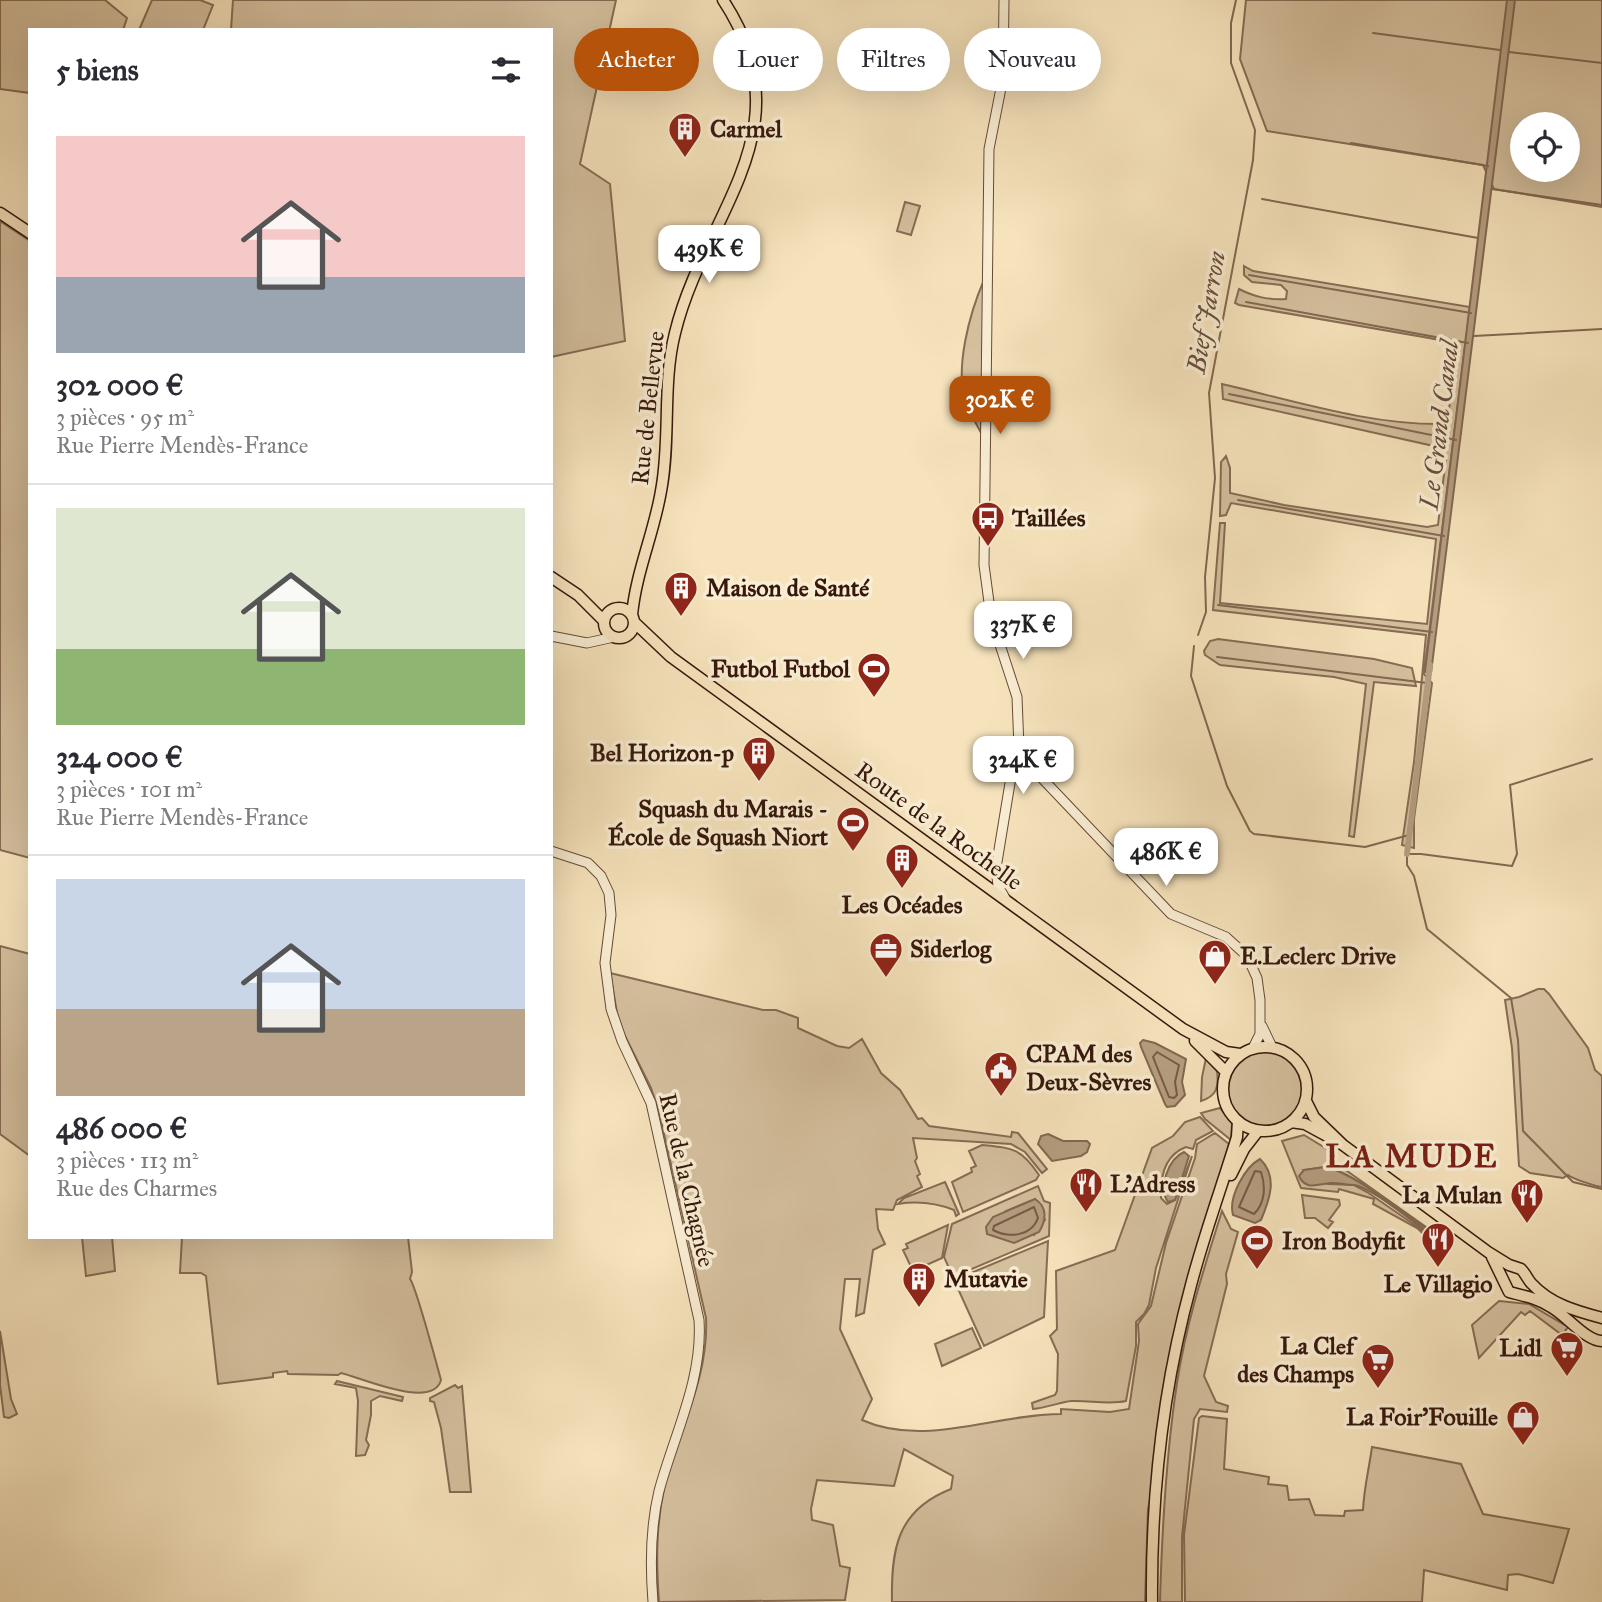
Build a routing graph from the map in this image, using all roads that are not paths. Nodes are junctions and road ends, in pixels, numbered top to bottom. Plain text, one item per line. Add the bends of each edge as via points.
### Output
1 (723, 0) edge
2 (1004, 0) edge
3 (0, 213) edge
4 (28, 232) edge
5 (553, 578) edge
6 (636, 587) junction
7 (578, 595) junction
8 (616, 608) junction
9 (633, 618) junction
10 (604, 624) junction
11 (553, 636) edge
12 (620, 637) junction
13 (592, 643) junction
14 (671, 657) junction
15 (1025, 759) junction
16 (553, 852) edge
17 (1006, 900) junction
18 (1260, 1021) junction
19 (1183, 1029) junction
20 (1272, 1047) junction
21 (1253, 1048) junction
22 (1240, 1054) junction
23 (1226, 1072) junction
24 (1306, 1101) junction
25 (1238, 1121) junction
26 (1291, 1122) junction
27 (1258, 1131) junction
28 (1343, 1145) junction
29 (1488, 1252) junction
30 (1513, 1267) junction
31 (1502, 1279) junction
32 (1602, 1318) edge
33 (1601, 1340) edge
34 (653, 1602) edge
35 (1154, 1602) edge

1 - 6 main road, Rue de Bellevue via 736,21 752,69 756,108 752,142 744,172 687,294 676,329 661,492
2 - 15 street via 1003,78 989,149 985,580 991,617 1014,685 1018,742
3 - 4 main road
5 - 7 main road
6 - 8 main road, Rue de Bellevue
6 - 9 main road, Rue de Bellevue
7 - 8 main road, Route de la Rochelle
7 - 10 main road
8 - 9 main road, Route de la Rochelle
8 - 10 main road, Rue de Bellevue
9 - 12 main road via 632,631
9 - 14 main road, Route de la Rochelle
10 - 12 main road
10 - 13 street
11 - 13 street
12 - 13 street
12 - 14 main road, Route de la Rochelle via 636,638
14 - 17 main road, Route de la Rochelle
15 - 17 street via 1013,771 996,874
15 - 18 street via 1171,914 1226,937 1242,950 1257,978
16 - 34 street, Rue de la Chagnée via 588,863 609,893 605,963 611,1009 651,1102 699,1320 690,1391 651,1532
17 - 19 main road, Route de la Rochelle
18 - 20 street
18 - 21 street
19 - 22 main road, Route de la Rochelle via 1226,1052
19 - 23 main road, Route de la Rochelle
20 - 21 main road
20 - 24 main road via 1299,1063 1306,1077
21 - 22 main road
22 - 23 main road
23 - 25 main road via 1224,1099
24 - 26 main road
24 - 28 main road via 1314,1117
25 - 27 main road
25 - 35 main road via 1191,1284 1169,1384 1157,1476
26 - 27 main road
26 - 28 main road via 1305,1124
27 - 35 main road via 1225,1190 1201,1263 1177,1367 1161,1476
28 - 29 main road
29 - 30 main road
29 - 31 main road
30 - 31 main road
30 - 32 main road via 1563,1306
31 - 33 main road via 1509,1292 1541,1301 1590,1339

